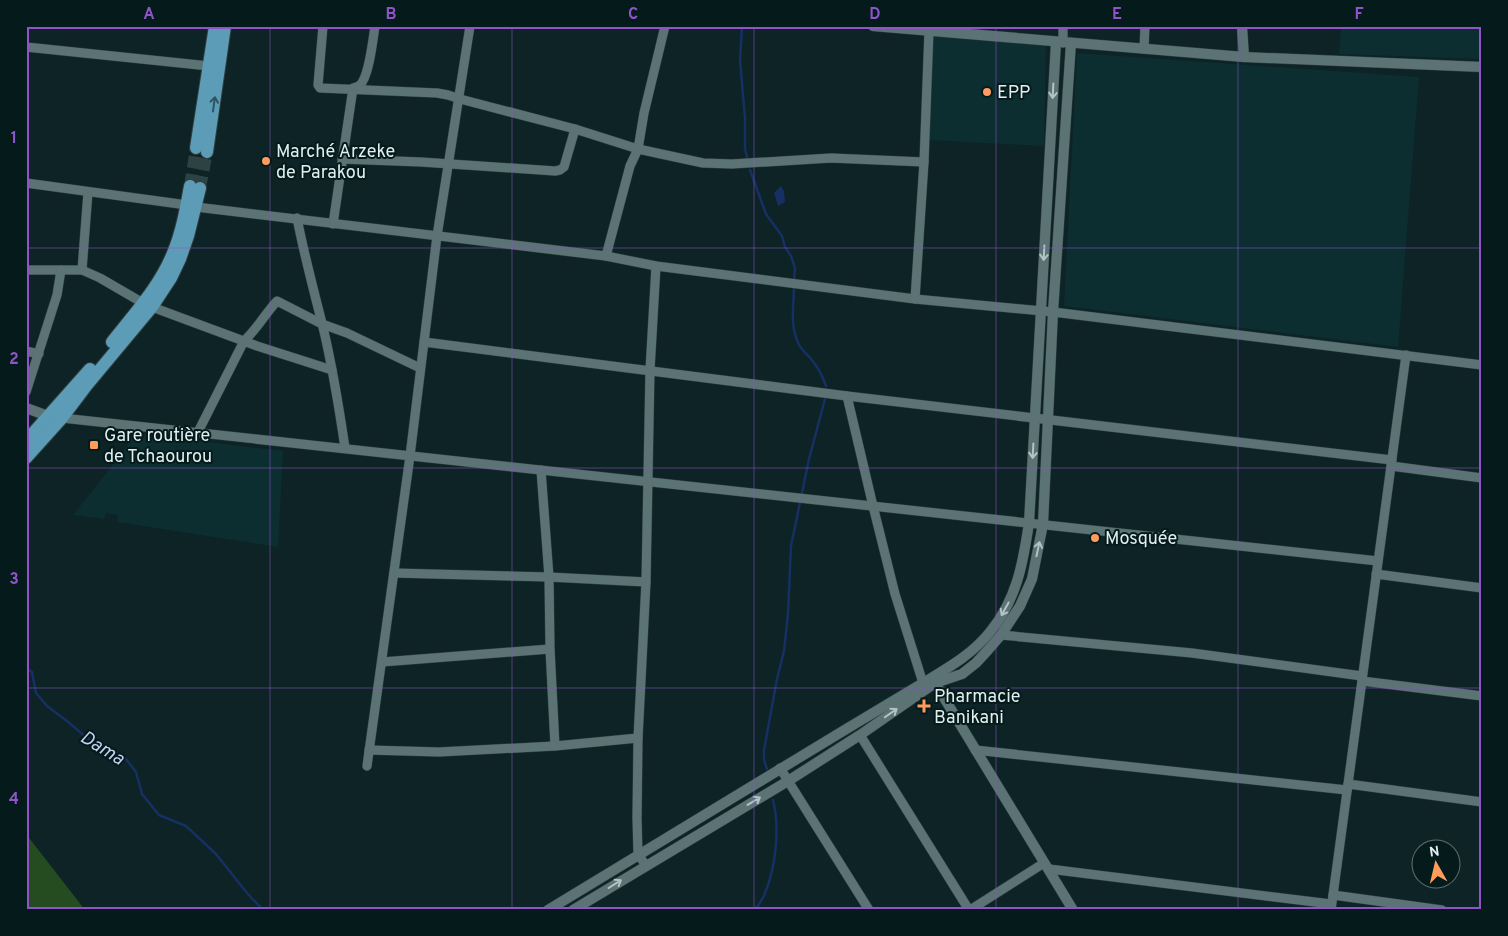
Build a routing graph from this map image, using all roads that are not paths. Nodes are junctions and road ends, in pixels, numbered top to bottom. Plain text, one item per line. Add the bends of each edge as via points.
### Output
1 (215, 26) edge
2 (225, 26) edge
3 (323, 26) edge
4 (375, 26) edge
5 (470, 26) edge
6 (665, 26) edge
7 (873, 26) edge
8 (1064, 26) edge
9 (1145, 26) edge
10 (1242, 26) edge
11 (944, 29) edge
12 (929, 31) junction
13 (1063, 43) junction
14 (26, 47) edge
15 (1144, 49) junction
16 (1244, 57) junction
17 (209, 66) junction
18 (1482, 67) edge
19 (353, 88) junction
20 (460, 99) junction
21 (575, 129) junction
22 (638, 149) junction
23 (342, 159) junction
24 (924, 162) junction
25 (449, 163) junction
26 (26, 184) edge
27 (195, 187) tunnel mouth
28 (88, 192) junction
29 (191, 206) junction
30 (297, 218) junction
31 (333, 224) junction
32 (437, 236) junction
33 (606, 256) junction
34 (656, 266) junction
35 (26, 270) edge
36 (61, 270) junction
37 (82, 270) junction
38 (915, 299) junction
39 (148, 305) junction
40 (1040, 311) junction
41 (1053, 312) junction
42 (322, 324) junction
43 (244, 341) junction
44 (424, 342) junction
45 (26, 351) edge
46 (39, 354) junction
47 (1406, 355) junction
48 (1482, 365) edge
49 (420, 368) junction
50 (332, 370) junction
51 (650, 370) junction
52 (26, 392) edge
53 (847, 396) junction
54 (26, 408) edge
55 (48, 416) junction
56 (1034, 417) junction
57 (62, 418) junction
58 (1048, 419) junction
59 (198, 432) junction
60 (26, 441) edge
61 (345, 448) junction
62 (410, 456) junction
63 (26, 458) edge
64 (1391, 463) junction
65 (541, 470) junction
66 (1482, 478) edge
67 (648, 481) junction
68 (872, 506) junction
69 (1030, 523) junction
70 (1043, 524) junction
71 (1378, 561) junction
72 (394, 573) junction
73 (1376, 574) junction
74 (549, 577) junction
75 (646, 582) junction
76 (1482, 588) edge
77 (1001, 635) junction
78 (550, 648) junction
79 (382, 662) junction
80 (1362, 679) junction
81 (934, 680) junction
82 (923, 683) junction
83 (1482, 696) edge
84 (860, 735) junction
85 (638, 738) junction
86 (555, 746) junction
87 (369, 750) junction
88 (975, 750) junction
89 (367, 766) dead end
90 (780, 768) junction
91 (788, 781) junction
92 (1347, 787) junction
93 (1482, 802) edge
94 (638, 854) junction
95 (646, 865) junction
96 (1047, 866) junction
97 (1332, 903) edge
98 (548, 910) edge
99 (573, 910) edge
100 (869, 910) edge
101 (969, 910) edge
102 (1074, 910) edge
103 (1442, 910) edge

1 - 17 main road
17 -> 2 main road via 202,150
3 - 19 street via 319,87
4 - 19 street via 371,57 363,82
5 - 20 street
6 - 22 street
7 - 12 street
8 - 13 street
9 - 15 street
10 - 16 street
11 - 12 street
11 - 13 street
12 - 24 street
13 - 15 street
13 -> 40 street
13 - 41 street
14 - 17 street
15 - 16 street
16 - 18 street
19 - 20 street via 437,93
19 - 23 street
20 - 21 street
20 - 25 street
21 - 22 street
21 - 25 street via 564,166 555,172
22 - 24 street via 703,164 831,158
22 - 33 street via 630,166
23 - 25 street
23 - 31 street
24 - 38 street
25 - 32 street
26 - 28 street
27 - 29 main road
28 - 29 street
28 - 37 street
29 - 30 street
29 - 39 main road via 173,254
30 - 31 street
30 - 42 street
31 - 32 street
32 - 33 street
32 - 44 street
33 - 34 street
34 - 38 street
34 - 51 street
35 - 36 street
36 - 37 street
36 - 46 street
37 - 39 street
38 - 40 street
39 - 43 street
39 - 55 main road
39 - 57 main road
40 - 41 street
40 - 56 street
41 - 47 street
41 - 58 street
42 - 43 street via 277,301
42 - 49 street
42 - 50 street
43 - 50 street
43 - 59 street
44 - 49 street
44 - 51 street
45 - 46 street
46 - 52 street
47 - 48 street
47 - 64 street
49 - 62 street
50 - 61 street
51 - 53 street
51 - 67 street
53 - 56 street
53 - 68 street
54 - 55 street
55 - 57 street
55 - 60 main road
56 - 58 street
56 -> 69 street
57 - 59 street
57 - 63 main road
58 - 64 street
58 - 70 street
59 - 61 street
61 - 62 street
62 - 65 street
62 - 72 street
64 - 66 street
64 - 71 street
65 - 67 street
65 - 74 street
67 - 68 street
67 - 75 street
68 - 69 street
68 - 82 street
69 - 70 street
69 -> 81 street via 1022,569 1003,613 970,652
70 - 71 street
77 -> 70 street via 1020,606 1032,579
71 - 73 street
72 - 74 street
72 - 79 street
73 - 76 street
73 - 80 street
74 - 75 street
74 - 78 street
75 - 85 street
77 - 80 street via 1192,653
77 - 81 street via 962,674
78 - 79 street
78 - 86 street
79 - 87 street
80 - 83 street
80 - 92 street
81 - 82 street
84 -> 81 street
81 - 88 street
82 - 90 street
84 - 91 street
84 - 101 street
85 - 86 street
85 - 94 street
86 - 87 street via 439,752
87 - 89 street
88 - 92 street
88 - 96 street
90 - 91 street
90 - 94 street
95 -> 91 street
91 - 100 street
92 - 93 street
92 - 97 street
94 - 95 street
94 - 98 street
99 -> 95 street
96 - 97 street
96 - 101 street
96 - 102 street
97 - 103 street

